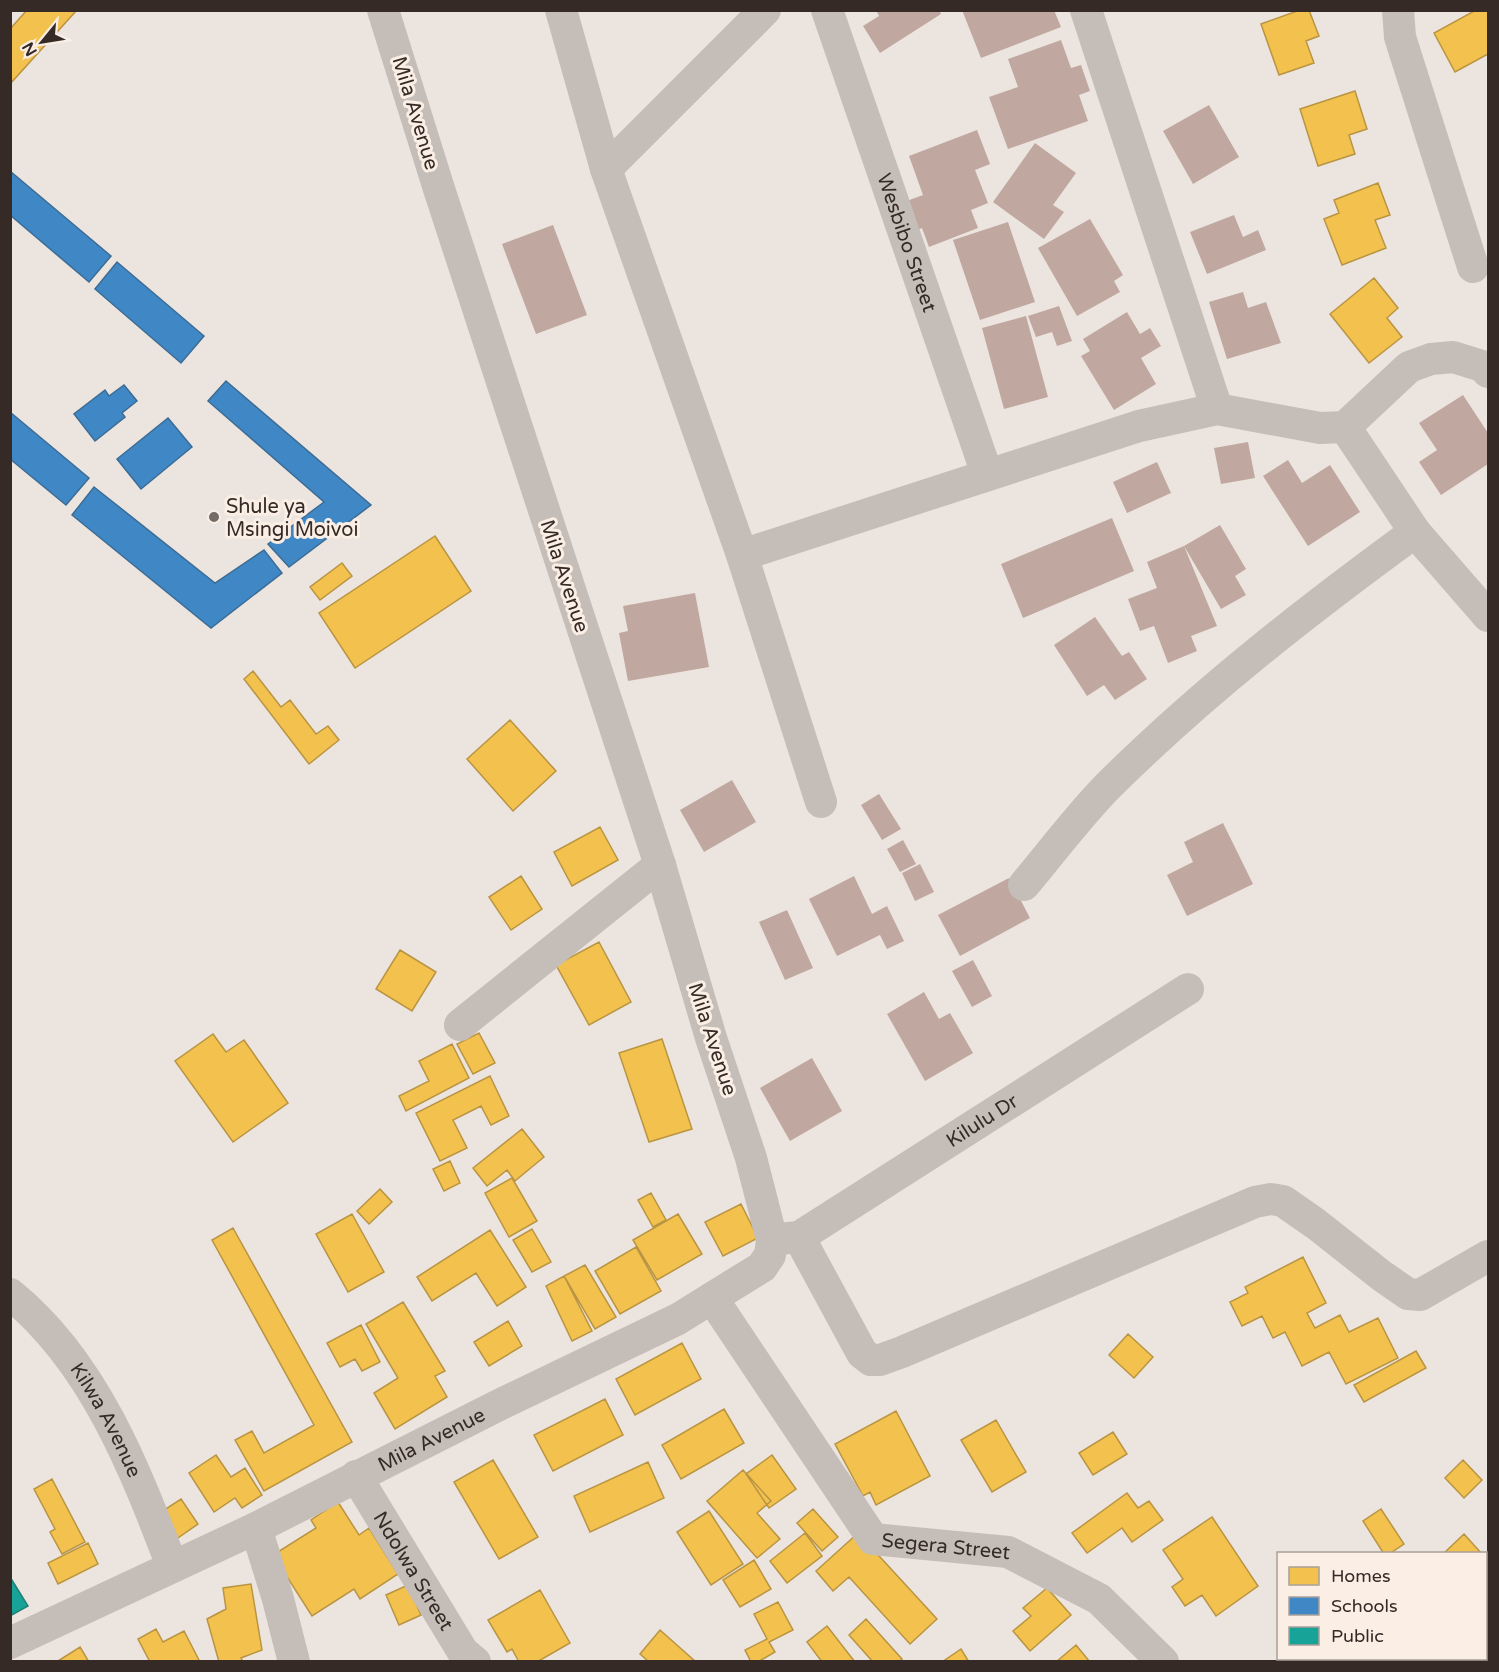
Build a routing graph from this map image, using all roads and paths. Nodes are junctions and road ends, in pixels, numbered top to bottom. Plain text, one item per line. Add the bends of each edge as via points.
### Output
1 (383, 10) edge
2 (561, 10) edge
3 (765, 10) edge
4 (827, 10) edge
5 (1086, 10) edge
6 (1398, 10) edge
7 (606, 169) junction
8 (1473, 267) dead end
9 (1488, 372) edge
10 (1217, 409) junction
11 (1345, 427) junction
12 (987, 474) junction
13 (1415, 532) junction
14 (742, 555) junction
15 (1488, 616) edge
16 (821, 802) dead end
17 (660, 865) junction
18 (1024, 885) dead end
19 (1188, 989) dead end
20 (460, 1025) dead end
21 (785, 1238) junction
22 (1488, 1256) edge
23 (10, 1294) edge
24 (712, 1298) junction
25 (356, 1476) junction
26 (256, 1528) junction
27 (172, 1566) junction
28 (10, 1643) edge
29 (294, 1662) edge
30 (475, 1662) edge
31 (1163, 1662) edge

1 - 17 street, Mila Avenue
2 - 7 street
3 - 7 street
4 - 12 street, Wesbibo Street
5 - 10 street
6 - 8 street via 1400,37
7 - 14 street
9 - 11 street via 1482,366 1453,357 1409,367
10 - 11 street via 1320,428
10 - 12 street via 1139,426
11 - 13 street
12 - 14 street
13 - 15 street
13 - 18 street via 1325,599 1180,717 1108,786
14 - 16 street
17 - 20 street
17 - 21 street, Mila Avenue via 751,1158
19 - 21 street, Kilulu Dr
21 - 22 street via 862,1353 871,1360 902,1352 1255,1202 1271,1199 1283,1201 1408,1294 1420,1295
21 - 24 street, Mila Avenue via 762,1267
23 - 27 street, Kilwa Avenue via 31,1311 80,1371 120,1442
24 - 25 street, Mila Avenue via 678,1319
24 - 31 street, Segera Street via 873,1539 1008,1552 1100,1599
25 - 26 street, Mila Avenue
25 - 30 street, Ndolwa Street via 463,1652
26 - 27 street, Mila Avenue
26 - 29 street
27 - 28 street, Mila Avenue

